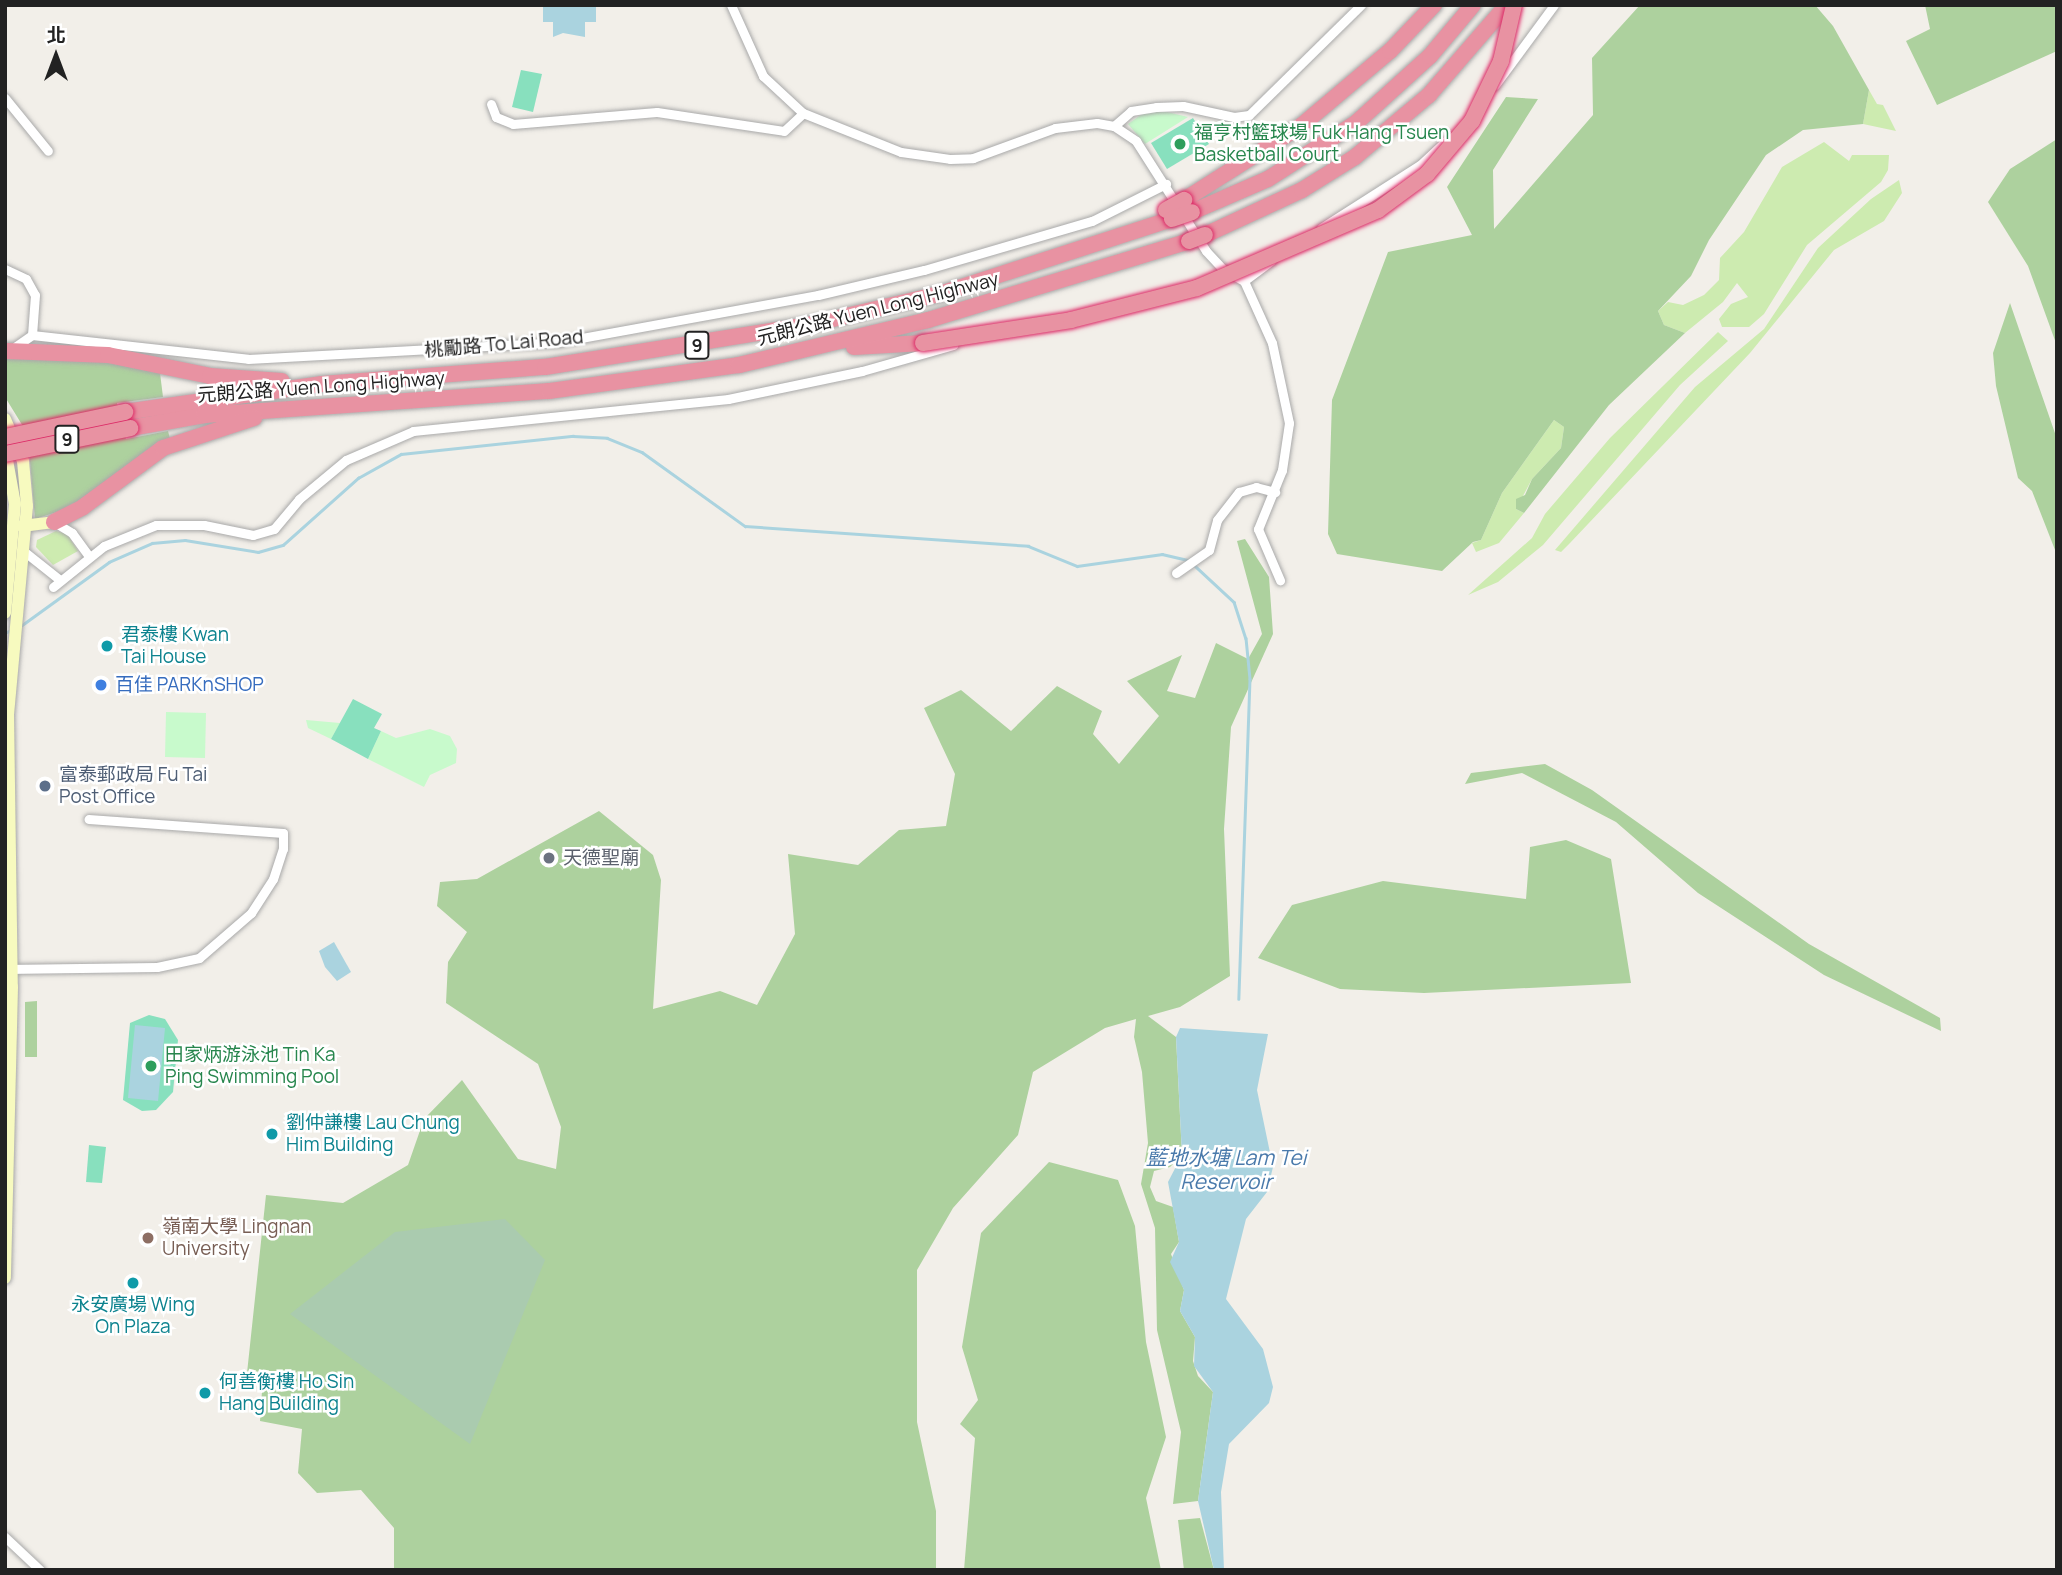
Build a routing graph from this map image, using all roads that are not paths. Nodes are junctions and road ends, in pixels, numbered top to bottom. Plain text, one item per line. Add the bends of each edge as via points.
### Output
1 (731, 5) edge
2 (1361, 5) edge
3 (1434, 5) edge
4 (1473, 5) edge
5 (1507, 5) edge
6 (1514, 5) edge
7 (1554, 5) edge
8 (5, 98) edge
9 (491, 104) dead end
10 (803, 113) junction
11 (1114, 127) junction
12 (48, 151) dead end
13 (1166, 184) junction
14 (1188, 206) junction
15 (5, 269) edge
16 (1244, 281) junction
17 (32, 335) junction
18 (976, 337) dead end
19 (820, 349) junction
20 (6, 351) edge
21 (322, 384) junction
22 (268, 413) junction
23 (5, 419) edge
24 (127, 420) junction
25 (5, 438) edge
26 (5, 452) edge
27 (9, 480) edge
28 (1275, 492) junction
29 (54, 522) junction
30 (21, 526) junction
31 (26, 553) junction
32 (89, 556) junction
33 (1176, 573) dead end
34 (60, 580) junction
35 (1280, 580) dead end
36 (52, 587) dead end
37 (6, 611) edge
38 (89, 818) dead end
39 (8, 969) edge
40 (5, 1278) edge
41 (5, 1537) edge
42 (40, 1570) edge

1 - 10 street via 763,76
2 - 11 street via 1249,115 1156,107 1131,111
3 - 14 highway via 1403,39 1318,113 1212,184
4 - 14 highway via 1408,78 1347,129 1268,179
5 - 19 highway, 元朗公路 Yuen Long Highway / 9, bridge via 1429,95 1355,156 1292,195 1205,235 1118,266
6 - 19 highway, bridge via 1501,61 1472,121 1432,169 1378,210 1197,288 1071,320 923,343
7 - 16 street via 1468,119 1420,165
8 - 12 street
9 - 10 street via 496,117 513,124 657,112 784,131
10 - 11 street via 901,152 950,159 973,158 1055,128 1097,123
11 - 13 street via 1136,141
13 - 16 street via 1213,260
13 - 17 street, 桃勵路 To Lai Road via 1092,221 924,270 818,295 559,342 248,359
14 - 21 highway, 元朗公路 Yuen Long Highway / 9, bridge via 1116,237 943,293 812,324 558,365
15 - 17 street via 26,279 33,289
16 - 28 street via 1272,343 1289,423
17 - 20 street
18 - 32 street via 862,371 728,399 413,431 346,460 299,499 281,523 253,535 204,525 156,525 118,538
19 - 22 highway, 元朗公路 Yuen Long Highway / 9 via 549,391
20 - 21 highway via 108,355 210,376
21 - 24 highway, 元朗公路 Yuen Long Highway / 9
22 - 24 highway, 元朗公路 Yuen Long Highway / 9
22 - 29 highway, 9 via 163,448 83,507
23 - 30 main road via 23,461
24 - 25 highway, 元朗公路 Yuen Long Highway / 9, bridge
24 - 26 highway, 元朗公路 Yuen Long Highway / 9, bridge
26 - 27 main road
27 - 30 main road
28 - 33 street via 1256,486 1239,492 1217,520 1209,550
28 - 35 street via 1258,529
29 - 30 main road
29 - 32 street via 72,533
30 - 31 main road
30 - 37 main road
31 - 34 street
31 - 39 main road via 8,713
32 - 34 street
34 - 36 street
38 - 39 street via 283,833 283,849 273,879 251,912 199,958 157,967
39 - 40 main road
41 - 42 street

